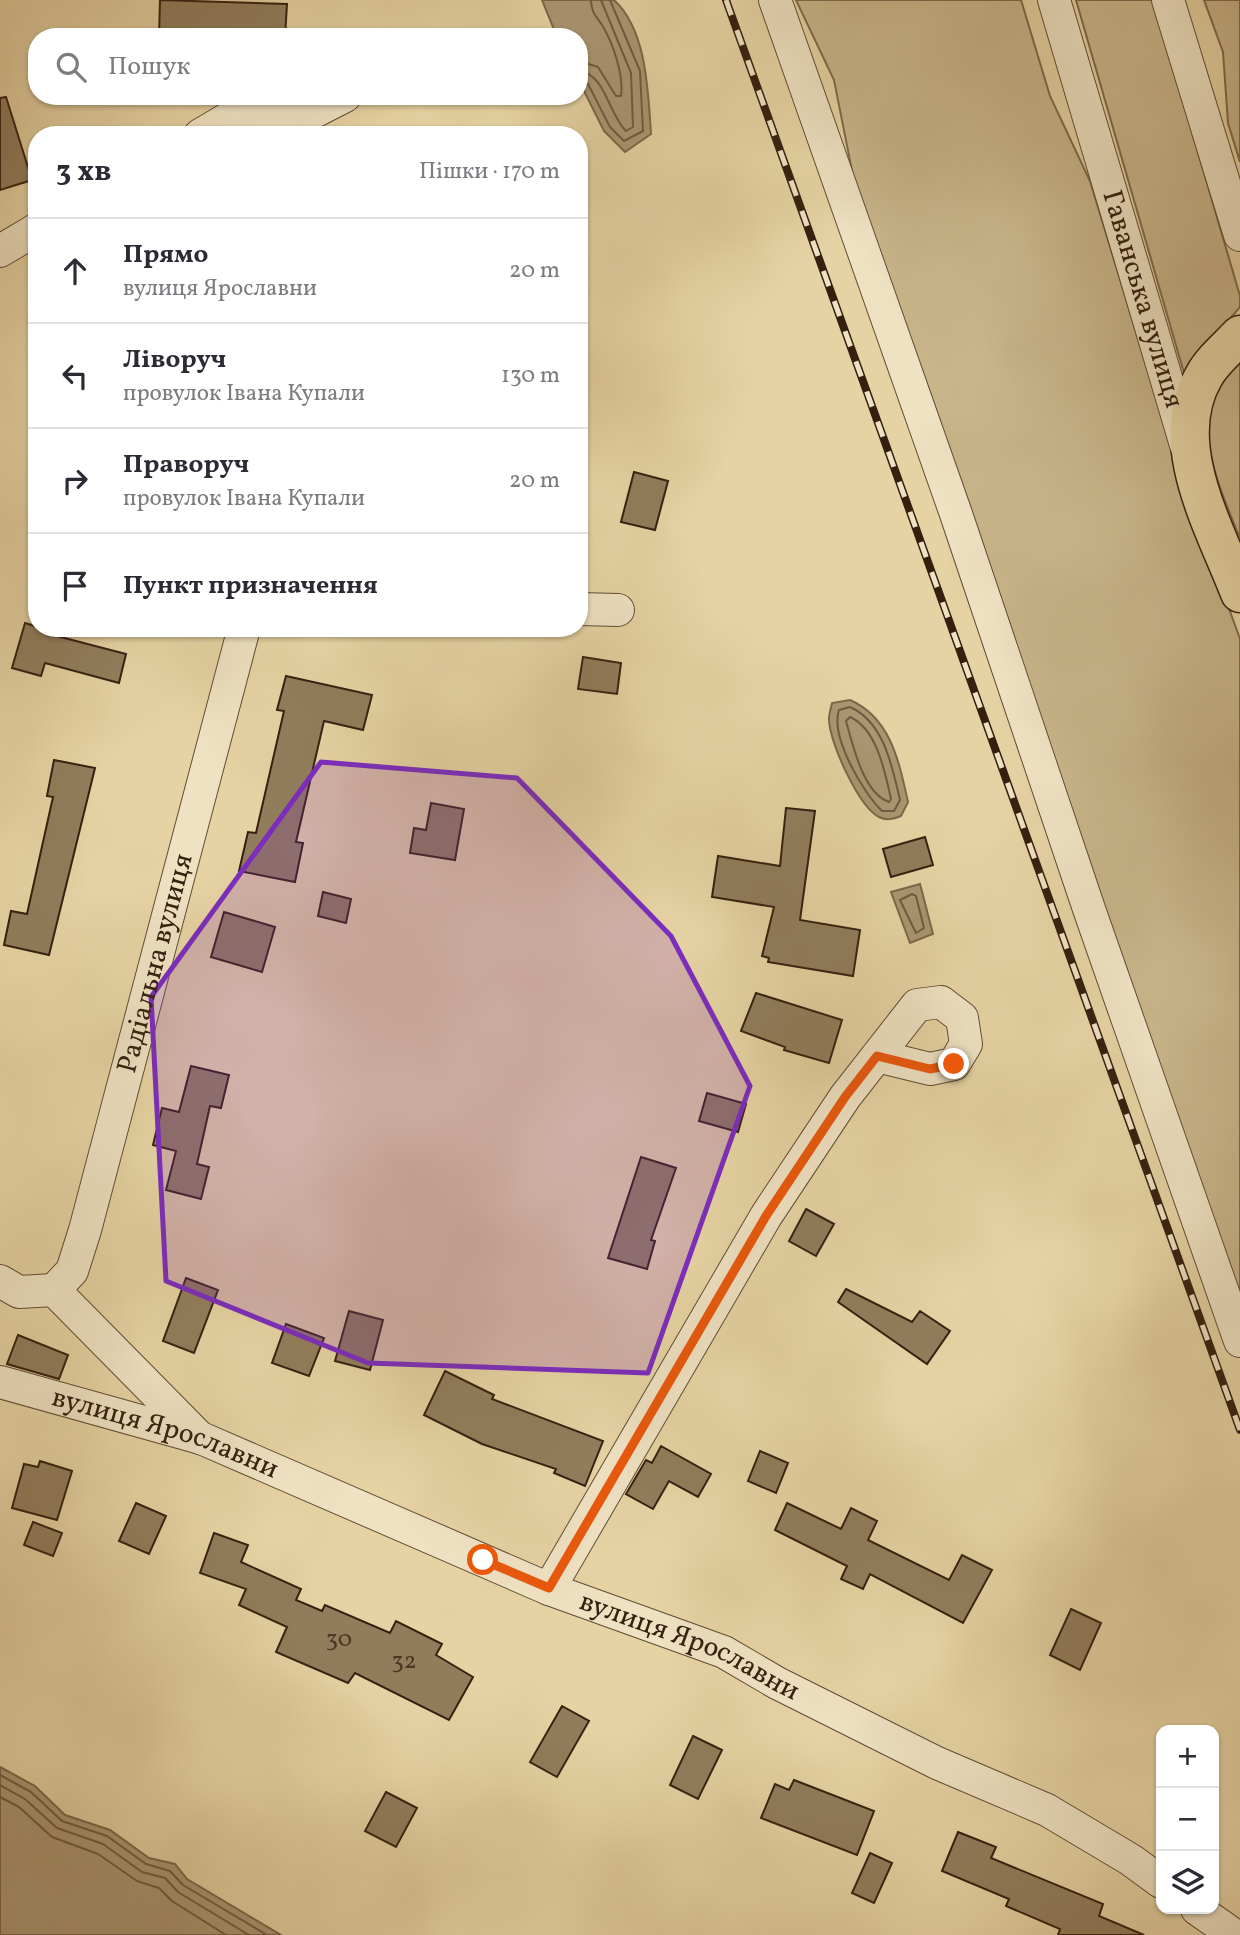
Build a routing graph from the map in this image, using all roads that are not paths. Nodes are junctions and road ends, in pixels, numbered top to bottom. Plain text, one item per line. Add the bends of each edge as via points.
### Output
1 (775, 0) edge
2 (1054, 0) edge
3 (1168, 0) edge
4 (333, 105) edge
5 (215, 126) edge
6 (302, 126) edge
7 (306, 126) edge
8 (28, 234) edge
9 (1240, 234) edge
10 (0, 251) edge
11 (1240, 335) edge
12 (1189, 458) junction
13 (1240, 593) edge
14 (588, 609) edge
15 (618, 610) dead end
16 (242, 637) edge
17 (877, 1056) dead end
18 (0, 1281) edge
19 (54, 1290) junction
20 (1240, 1341) edge
21 (0, 1382) edge
22 (201, 1438) junction
23 (549, 1588) junction
24 (1156, 1878) edge
25 (1204, 1914) edge
26 (1234, 1935) edge

1 - 20 street
2 - 12 street, Гаванська вулиця
3 - 9 street
4 - 7 street
5 - 6 street via 227,119 266,112
8 - 10 street
11 - 12 main road via 1205,374 1195,395
12 - 13 main road, Гаванська вулиця
14 - 15 street
16 - 19 street, Радіальна вулиця via 85,1230 72,1271
17 - 23 street via 766,1216
18 - 19 street via 19,1292
19 - 22 street
21 - 22 street, вулиця Ярославни
22 - 23 street, вулиця Ярославни
23 - 24 street, вулиця Ярославни via 724,1652 937,1763 1047,1810
25 - 26 street

